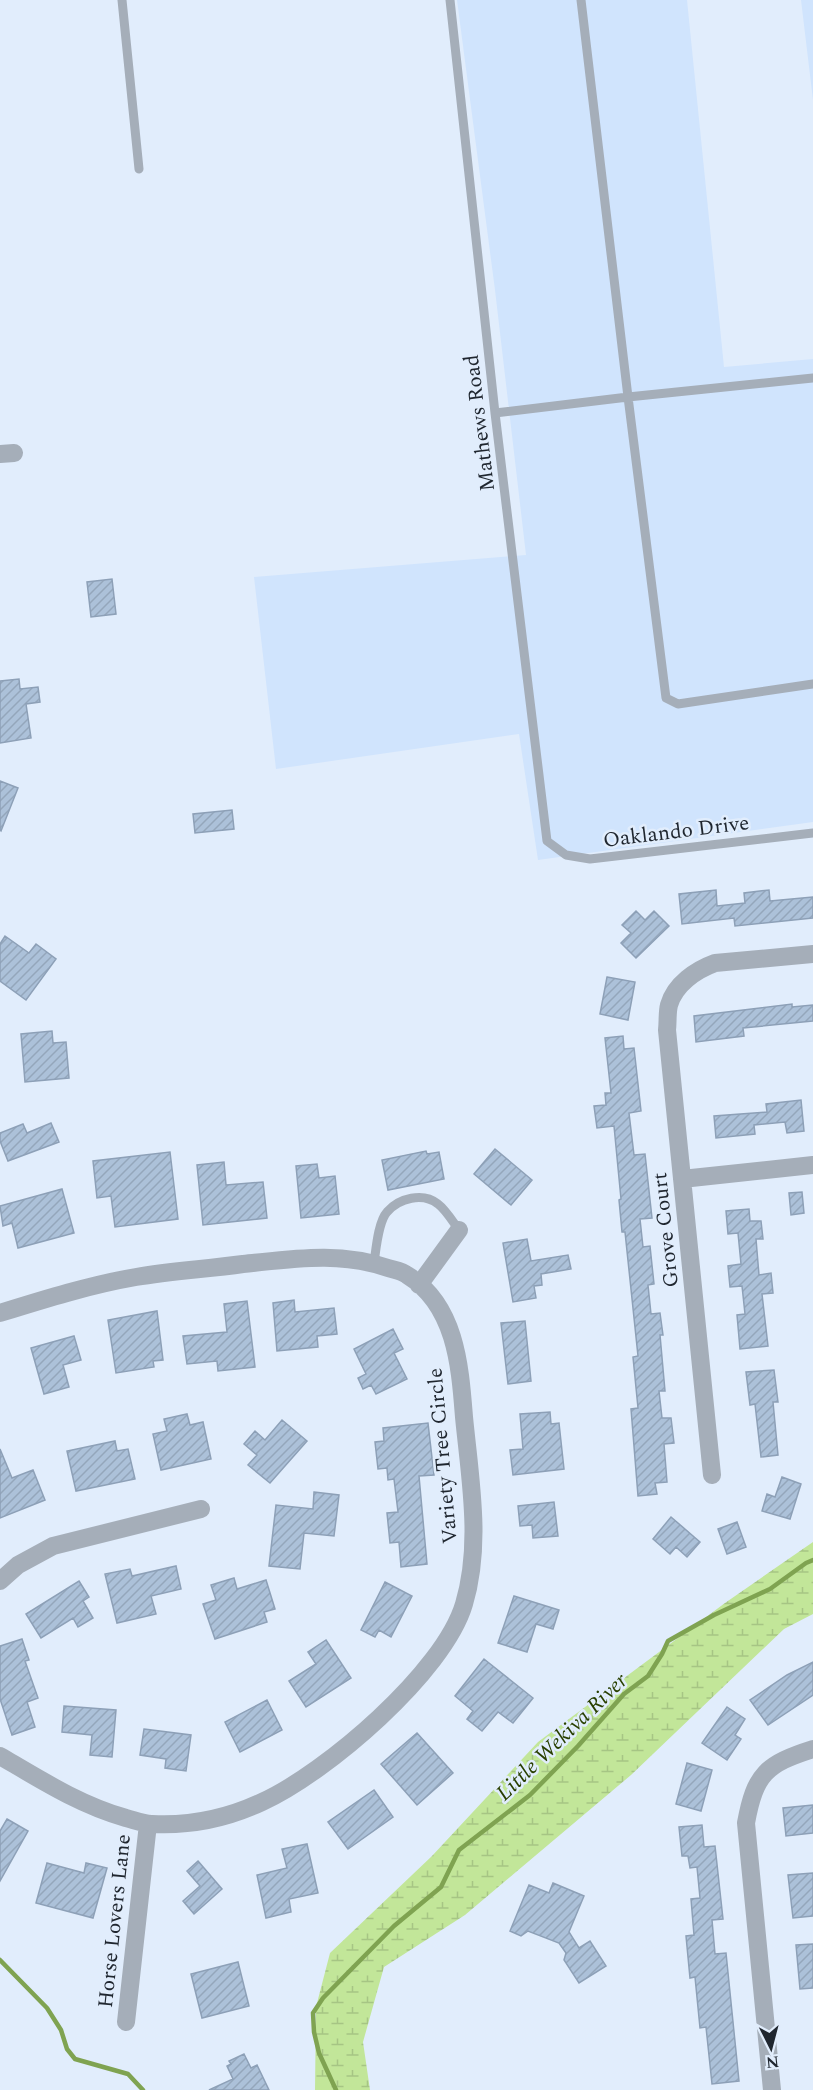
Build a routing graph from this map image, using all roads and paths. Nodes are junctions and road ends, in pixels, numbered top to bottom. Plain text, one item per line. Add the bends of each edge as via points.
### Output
1 (122, 0) edge
2 (450, 0) edge
3 (581, 0) edge
4 (139, 169) dead end
5 (813, 378) edge
6 (628, 397) junction
7 (495, 413) junction
8 (813, 684) edge
9 (813, 833) edge
10 (547, 841) joint
11 (813, 954) edge
12 (813, 1165) edge
13 (682, 1179) junction
14 (459, 1230) joint
15 (374, 1263) junction
16 (419, 1285) junction
17 (0, 1313) edge
18 (712, 1475) dead end
19 (201, 1509) dead end
20 (0, 1581) edge
21 (813, 1749) edge
22 (0, 1756) edge
23 (148, 1824) junction
24 (126, 2022) dead end
25 (772, 2090) edge

1 - 4 lane
2 - 7 lane, Mathews Road
3 - 6 lane
5 - 6 lane
6 - 7 lane
6 - 8 lane via 666,698 678,704
7 - 10 lane, Mathews Road
9 - 10 lane, Oaklando Drive via 590,859 566,855
11 - 13 street, Grove Court via 715,963 701,968 681,984 669,1004 667,1030
12 - 13 street
13 - 18 street, Grove Court
14 - 15 lane via 438,1204 423,1197 406,1198 386,1212
14 - 16 street
15 - 16 street, Variety Tree Circle via 406,1274
15 - 17 street, Variety Tree Circle via 315,1256 138,1277 74,1290
16 - 23 street, Variety Tree Circle via 436,1299 451,1331 461,1380 474,1524 473,1555 464,1605 451,1635 379,1718 296,1785 221,1817 185,1824
19 - 20 street via 53,1546 18,1565
21 - 25 street via 785,1758 762,1775 751,1797 746,1823
22 - 23 street, Variety Tree Circle via 97,1810
23 - 24 street, Horse Lovers Lane

